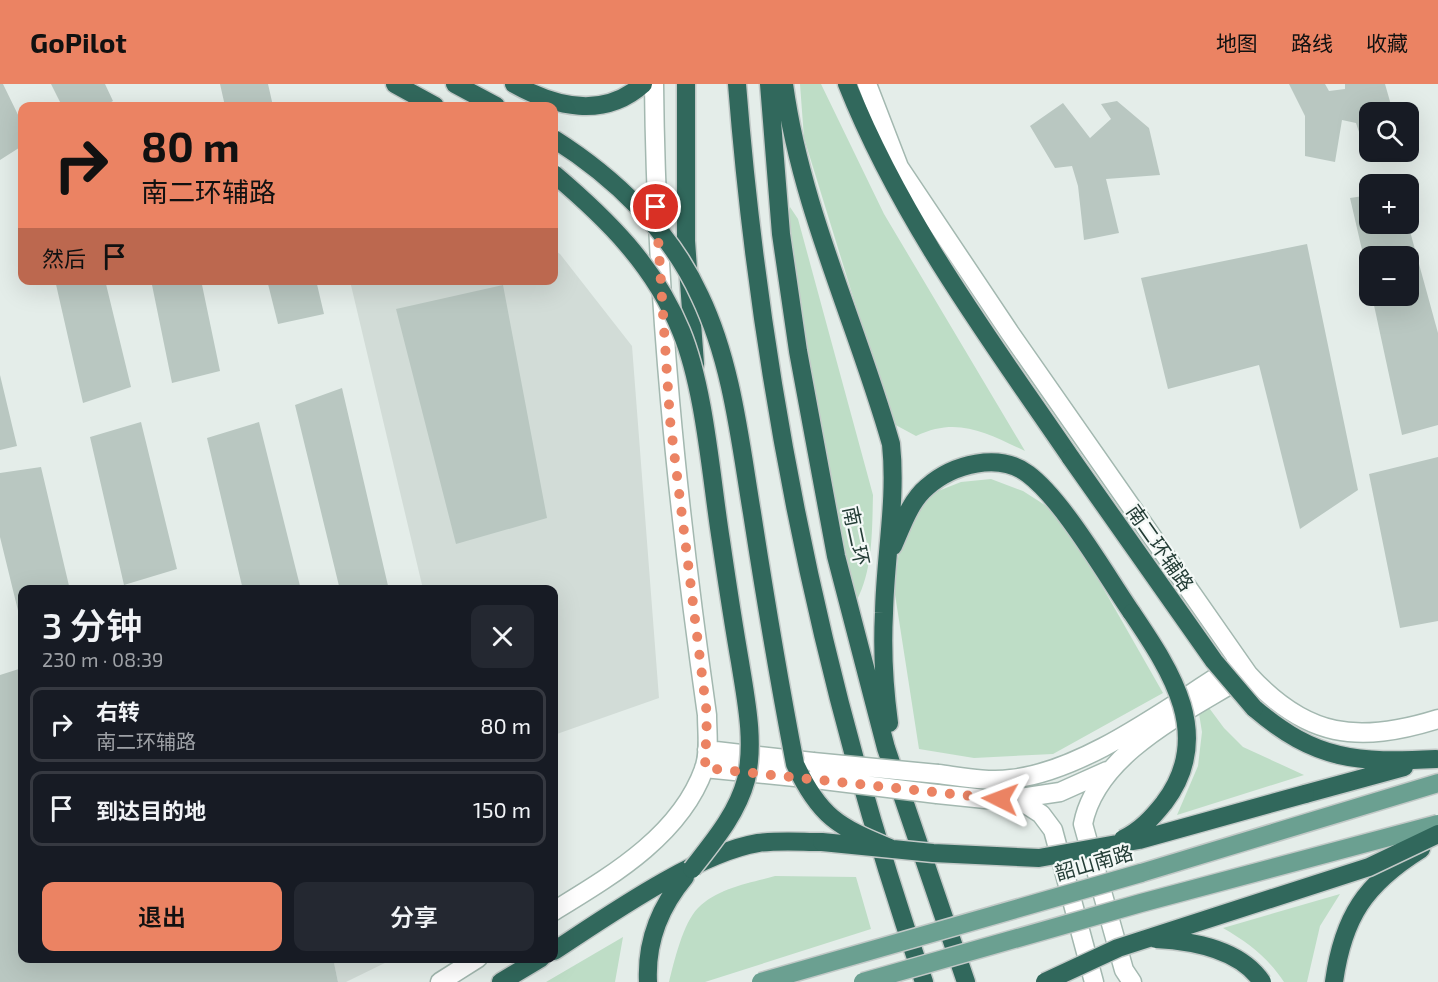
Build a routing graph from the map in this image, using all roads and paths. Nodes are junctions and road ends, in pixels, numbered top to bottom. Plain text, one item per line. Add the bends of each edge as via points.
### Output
1 (395, 84) edge
2 (455, 84) edge
3 (514, 84) edge
4 (643, 84) edge
5 (654, 84) edge
6 (686, 84) edge
7 (737, 84) edge
8 (769, 84) edge
9 (784, 84) edge
10 (847, 84) edge
11 (867, 84) edge
12 (428, 102) edge
13 (489, 102) edge
14 (552, 102) edge
15 (558, 103) edge
16 (558, 142) edge
17 (558, 177) edge
18 (697, 389) junction
19 (888, 555) junction
20 (1244, 668) junction
21 (1438, 719) edge
22 (707, 750) junction
23 (1437, 758) edge
24 (1066, 764) junction
25 (1117, 764) junction
26 (705, 768) junction
27 (814, 770) junction
28 (1036, 774) junction
29 (1438, 783) edge
30 (1073, 788) junction
31 (1043, 796) junction
32 (1000, 799) junction
33 (910, 821) junction
34 (1083, 824) junction
35 (1438, 824) edge
36 (1053, 830) junction
37 (1438, 836) edge
38 (890, 848) junction
39 (1102, 848) junction
40 (692, 868) junction
41 (558, 908) edge
42 (1146, 939) junction
43 (558, 948) edge
44 (469, 963) edge
45 (533, 963) edge
46 (1128, 978) edge
47 (1094, 980) edge
48 (440, 982) edge
49 (501, 982) edge
50 (648, 982) edge
51 (761, 982) edge
52 (863, 982) edge
53 (924, 982) edge
54 (966, 982) edge
55 (1045, 982) edge
56 (1262, 982) edge
57 (1334, 982) edge

1 - 12 highway
2 - 13 highway
3 - 14 highway
4 - 15 highway via 632,94 604,104 579,107
5 - 22 street via 658,269 670,420 707,715
6 - 18 highway, bridge via 686,241
7 - 53 highway via 746,203 804,549 848,737
8 - 33 highway, 南二环 via 781,234 836,556 886,748
9 - 19 highway via 797,156 816,222 891,444 894,472
10 - 23 highway, bridge via 865,130 914,223 1071,458 1214,661 1254,708 1308,746 1347,759
11 - 20 street, 南二环辅路 via 899,167
16 - 38 highway, bridge via 592,163 632,201 667,241 700,295 729,385 795,764 809,794 831,818 853,833
17 - 18 highway, bridge via 601,214 637,254 660,289 682,332
18 - 40 highway, bridge via 750,748 746,780 736,808
19 - 33 highway via 884,683 892,743
19 - 39 highway, bridge via 909,509 926,487 956,469 978,463 1009,464 1028,474 1050,497 1132,613 1176,683 1184,708 1183,770 1169,796 1149,822
20 - 21 street, 南二环辅路 via 1267,695 1299,717 1330,729 1355,734 1381,732
20 - 24 street
20 - 25 street
22 - 26 street
22 - 27 street
23 - 39 highway, bridge
24 - 28 street
24 - 30 street
25 - 30 street
25 - 34 street via 1098,784 1086,806
26 - 27 street
26 - 41 street via 673,822 597,884
27 - 28 street, bridge via 974,779
27 - 32 street, bridge via 937,794
28 - 31 street
29 - 51 main road, 韶山南路, bridge
30 - 31 street
30 - 34 street
31 - 32 street
31 - 36 street
32 - 36 street via 1024,803 1041,813
33 - 54 highway, 南二环
34 - 46 street
35 - 52 main road, bridge
36 - 47 street
37 - 42 highway, bridge via 1369,867
37 - 57 highway via 1375,884 1339,946
38 - 39 highway, bridge via 1039,858
38 - 40 highway, bridge via 822,842 757,843
40 - 43 highway
40 - 50 highway via 671,893 656,920 646,957
42 - 55 highway, bridge via 1083,962
42 - 56 highway, bridge via 1178,941 1223,952 1250,968
44 - 48 street
45 - 49 highway

